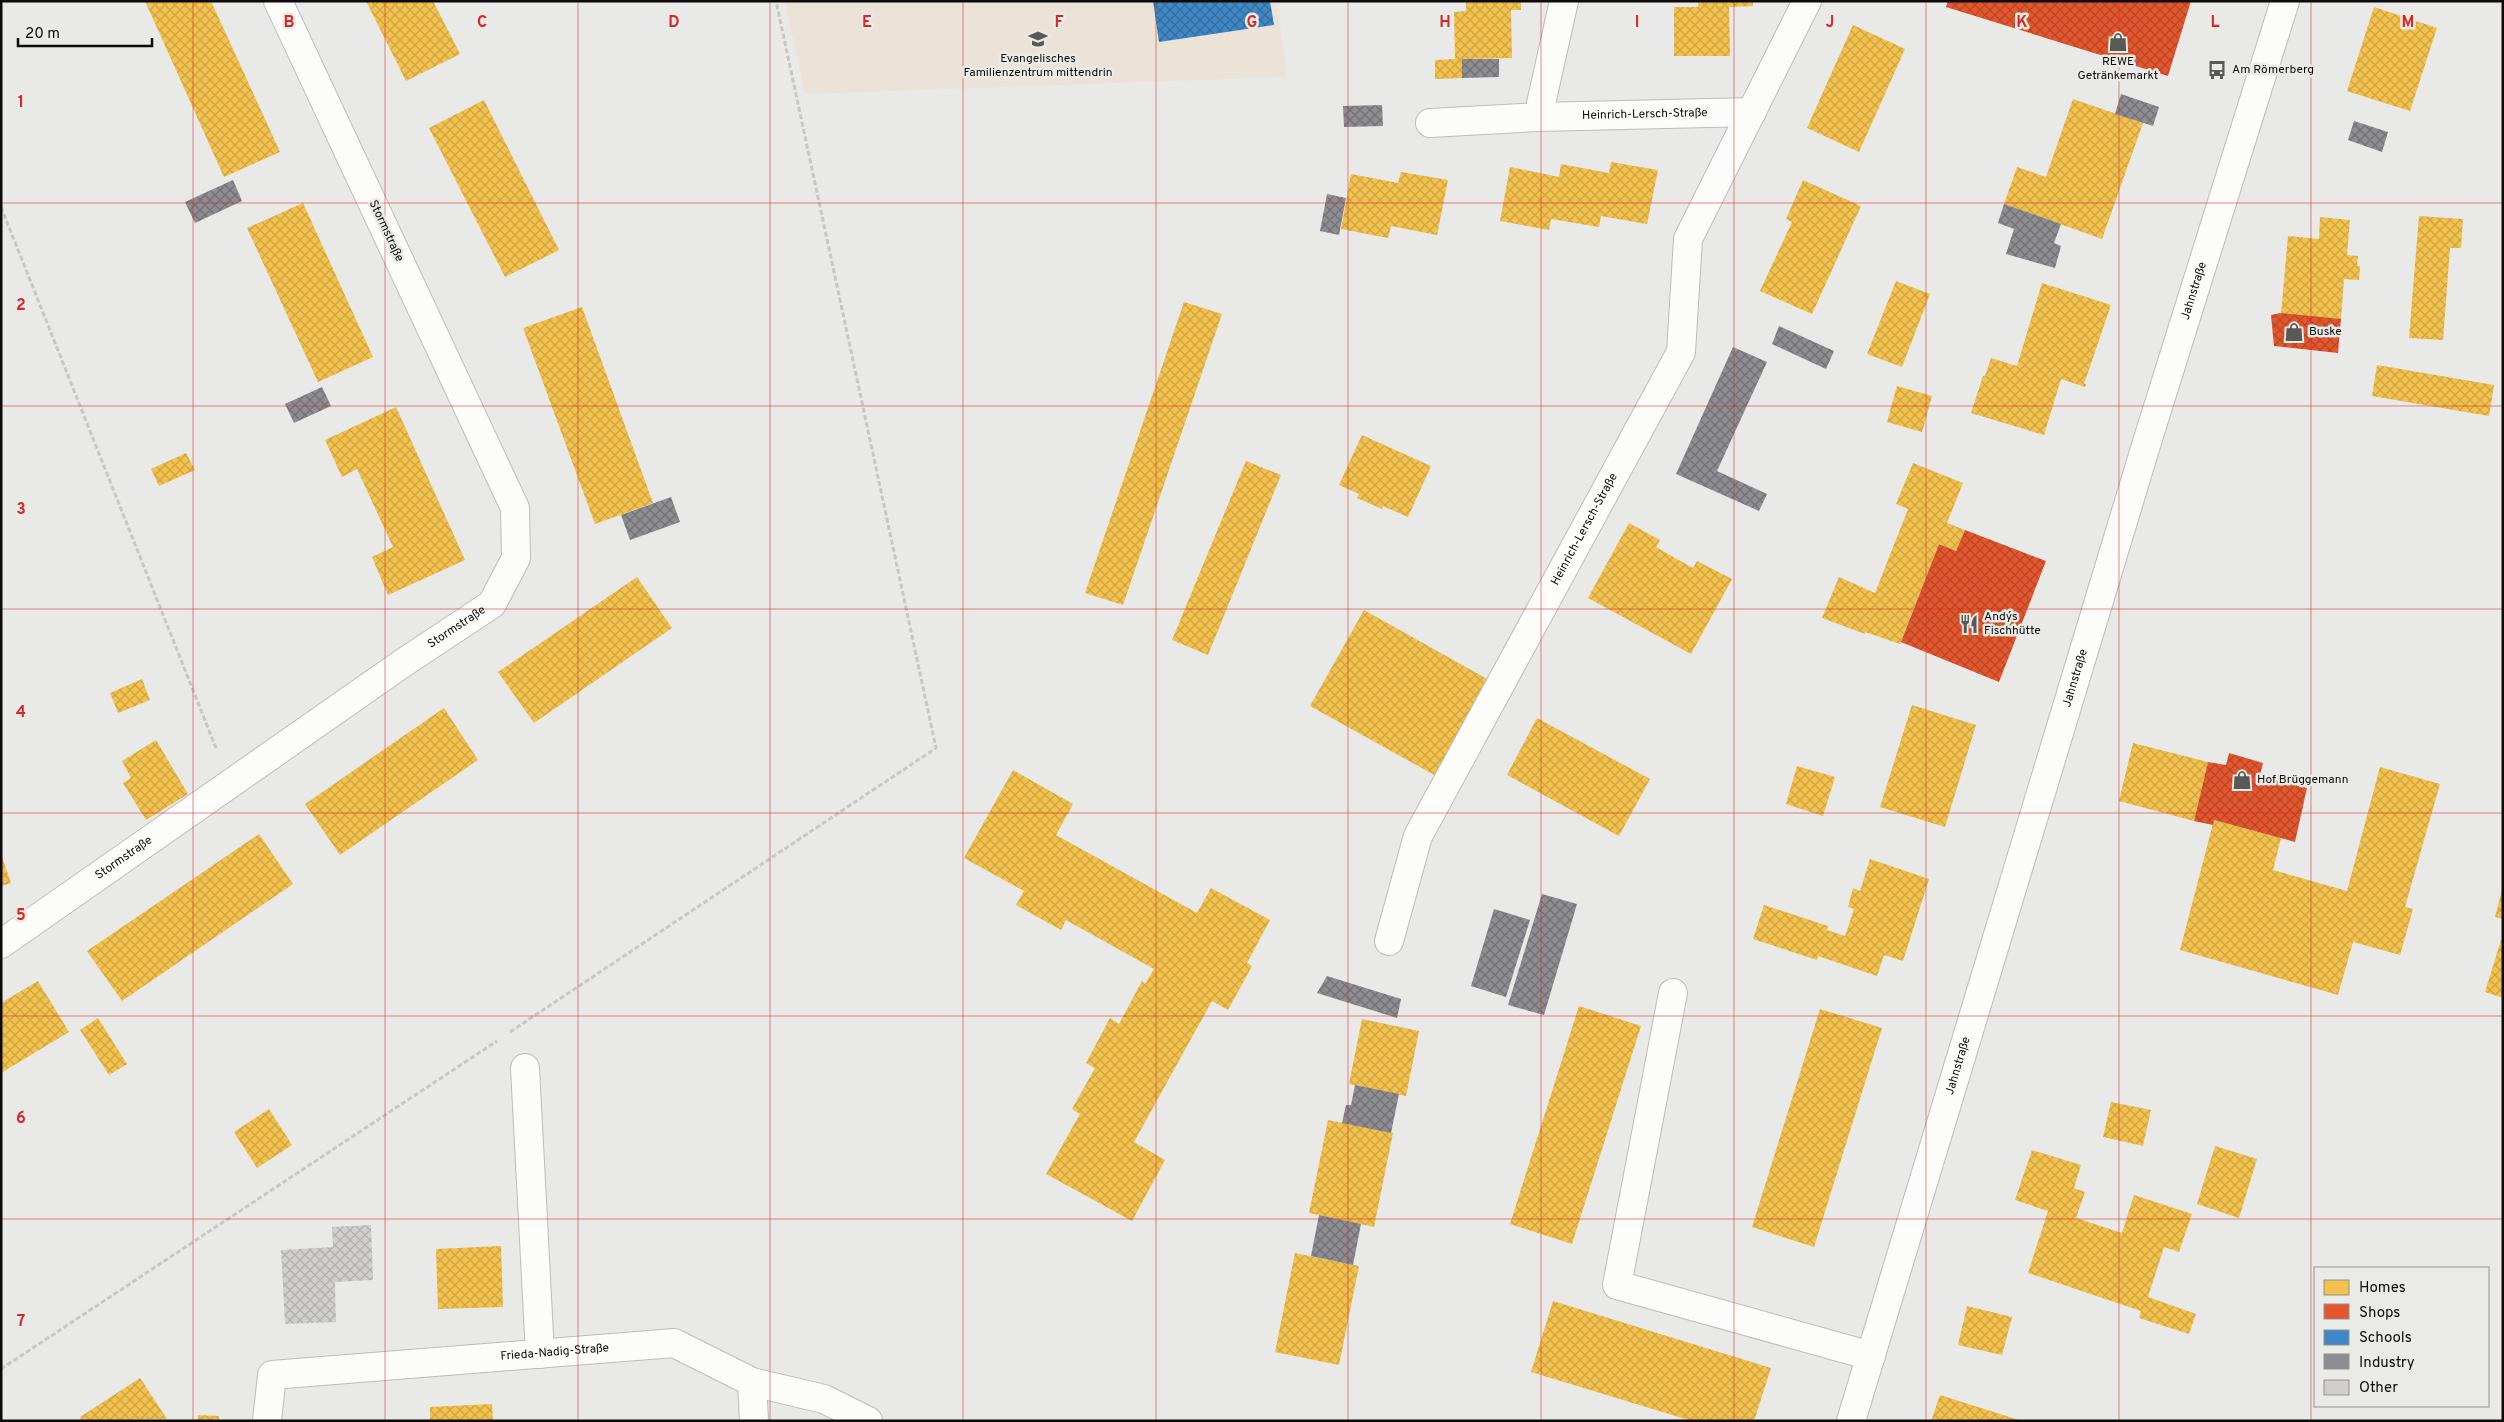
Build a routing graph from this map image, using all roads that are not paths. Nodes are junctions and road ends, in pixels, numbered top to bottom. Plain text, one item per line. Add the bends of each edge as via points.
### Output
1 (278, 1) edge
2 (1564, 1) edge
3 (1807, 1) edge
4 (2285, 1) edge
5 (1752, 112) junction
6 (1538, 118) junction
7 (1430, 123) dead end
8 (1389, 941) dead end
9 (1, 944) edge
10 (1673, 993) dead end
11 (525, 1068) dead end
12 (540, 1354) junction
13 (1870, 1356) junction
14 (752, 1382) junction
15 (267, 1421) edge
16 (754, 1421) edge
17 (868, 1421) edge
18 (1851, 1421) edge

1 - 9 street, Stormstraße via 515,508 516,558 492,604 402,663
2 - 6 street
3 - 5 street, Heinrich-Lersch-Straße
4 - 13 street, Jahnstraße via 2147,442
5 - 6 street, Heinrich-Lersch-Straße
5 - 8 street, Heinrich-Lersch-Straße via 1688,239 1681,352 1418,836
6 - 7 street, Heinrich-Lersch-Straße
10 - 13 street via 1617,1285
11 - 12 street
12 - 14 street, Frieda-Nadig-Straße via 674,1343
12 - 15 street, Frieda-Nadig-Straße via 272,1374
13 - 18 street, Jahnstraße
14 - 16 street
14 - 17 street, Frieda-Nadig-Straße via 824,1399

